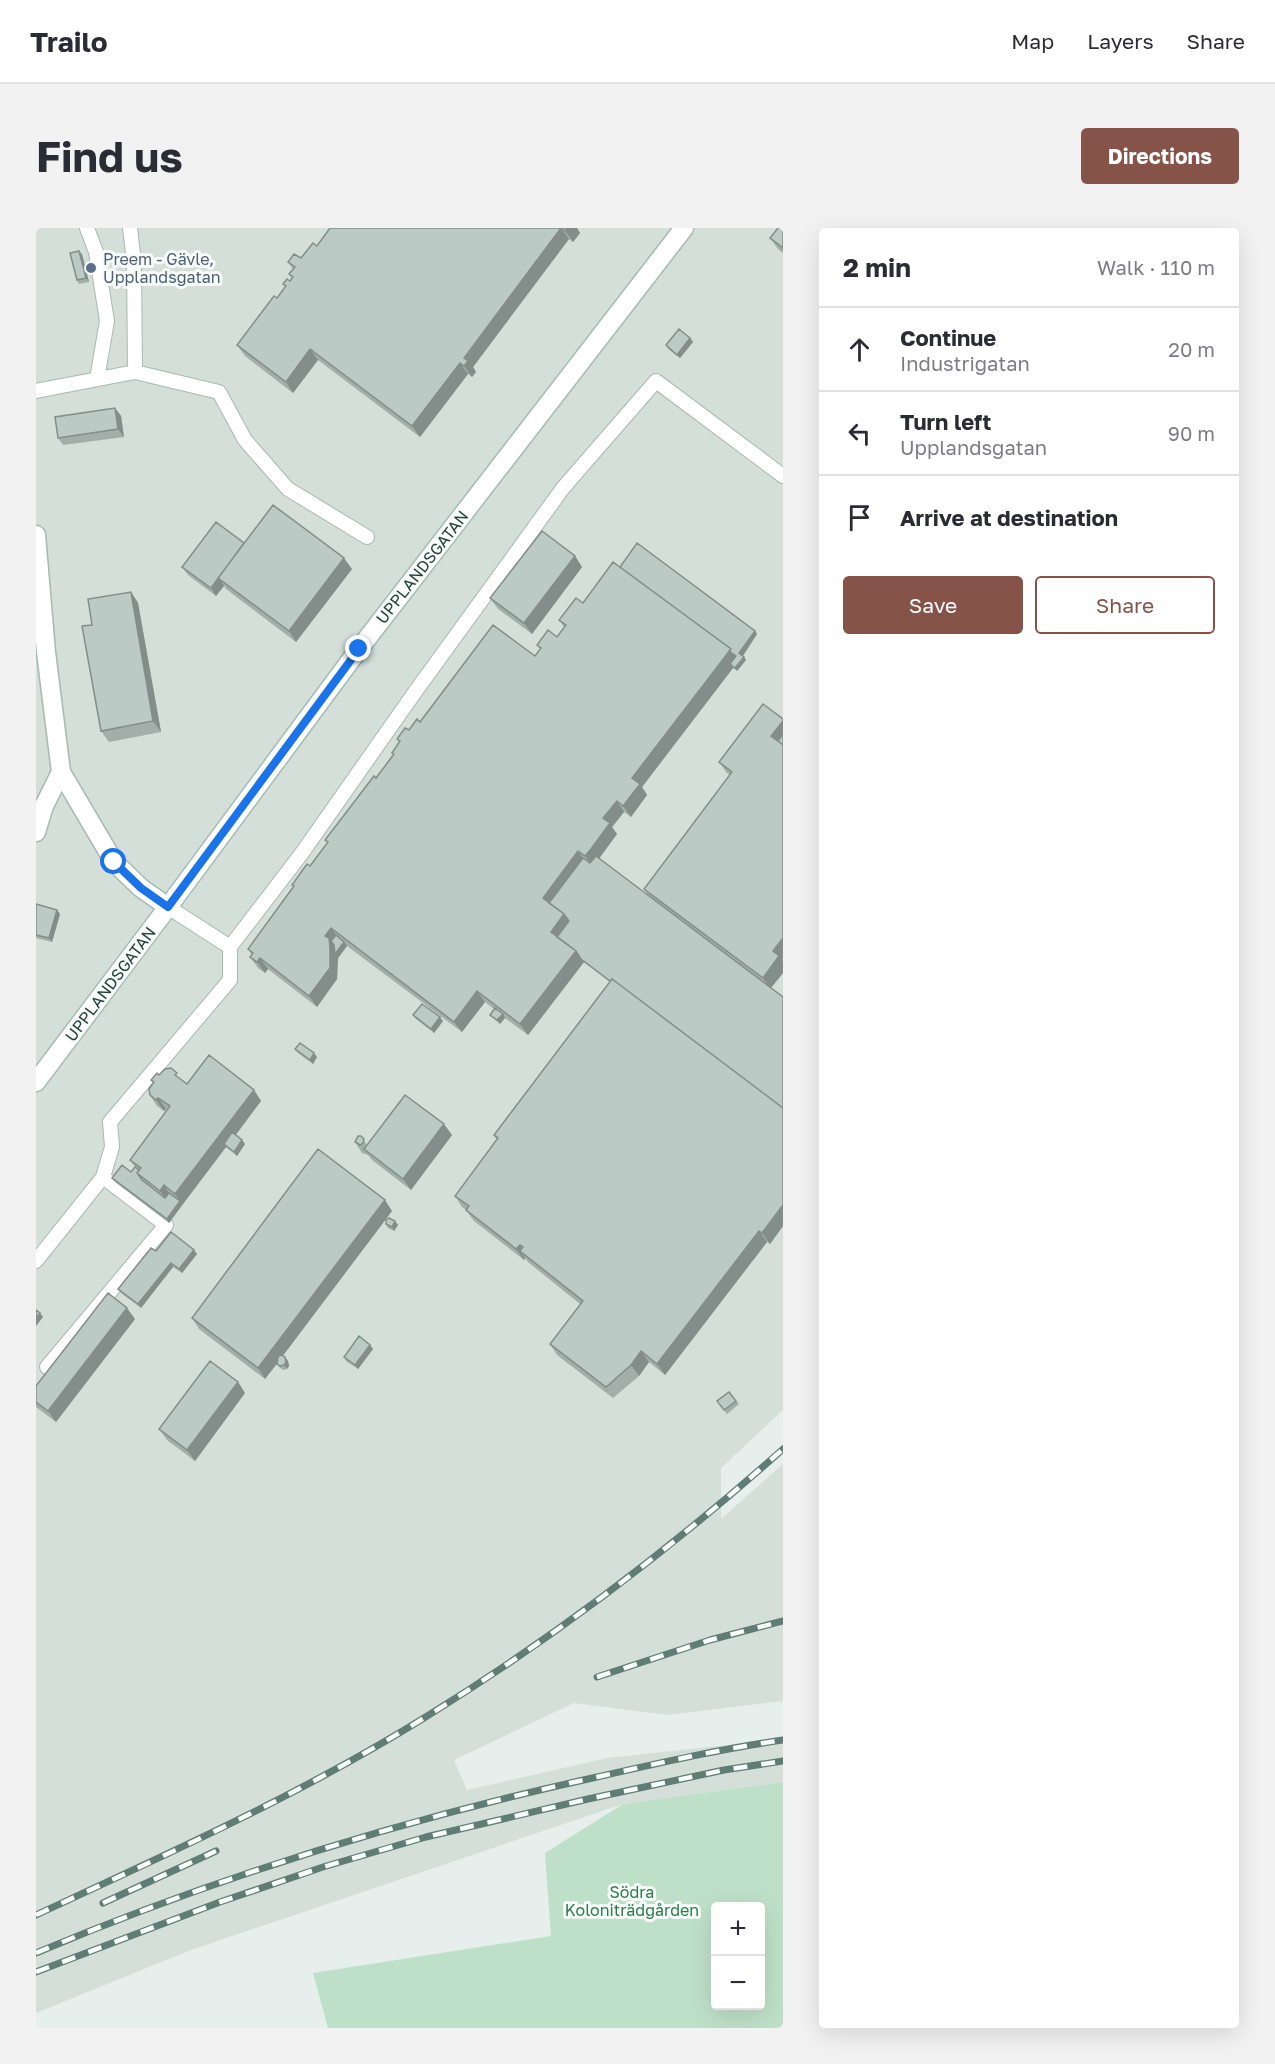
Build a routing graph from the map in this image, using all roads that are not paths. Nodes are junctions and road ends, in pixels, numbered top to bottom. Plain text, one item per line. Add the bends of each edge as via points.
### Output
1 (87, 228) edge
2 (130, 228) edge
3 (684, 228) edge
4 (135, 372) junction
5 (97, 379) junction
6 (36, 391) edge
7 (783, 476) edge
8 (36, 535) edge
9 (367, 537) dead end
10 (61, 772) junction
11 (36, 832) edge
12 (168, 907) junction
13 (230, 947) junction
14 (36, 1082) edge
15 (103, 1177) junction
16 (36, 1261) edge
17 (47, 1367) edge

1 - 5 lane via 96,252 107,321
2 - 4 lane
3 - 12 main road, UPPLANDSGATAN via 359,649
4 - 5 lane
4 - 9 lane via 219,392 244,440 288,489
5 - 6 lane
7 - 13 lane via 656,381 563,488 302,853
8 - 10 main road
10 - 11 main road
10 - 12 main road via 114,862
12 - 13 lane
12 - 14 main road, UPPLANDSGATAN
13 - 15 lane via 230,980 110,1122 112,1147
15 - 16 lane
15 - 17 lane via 166,1225

